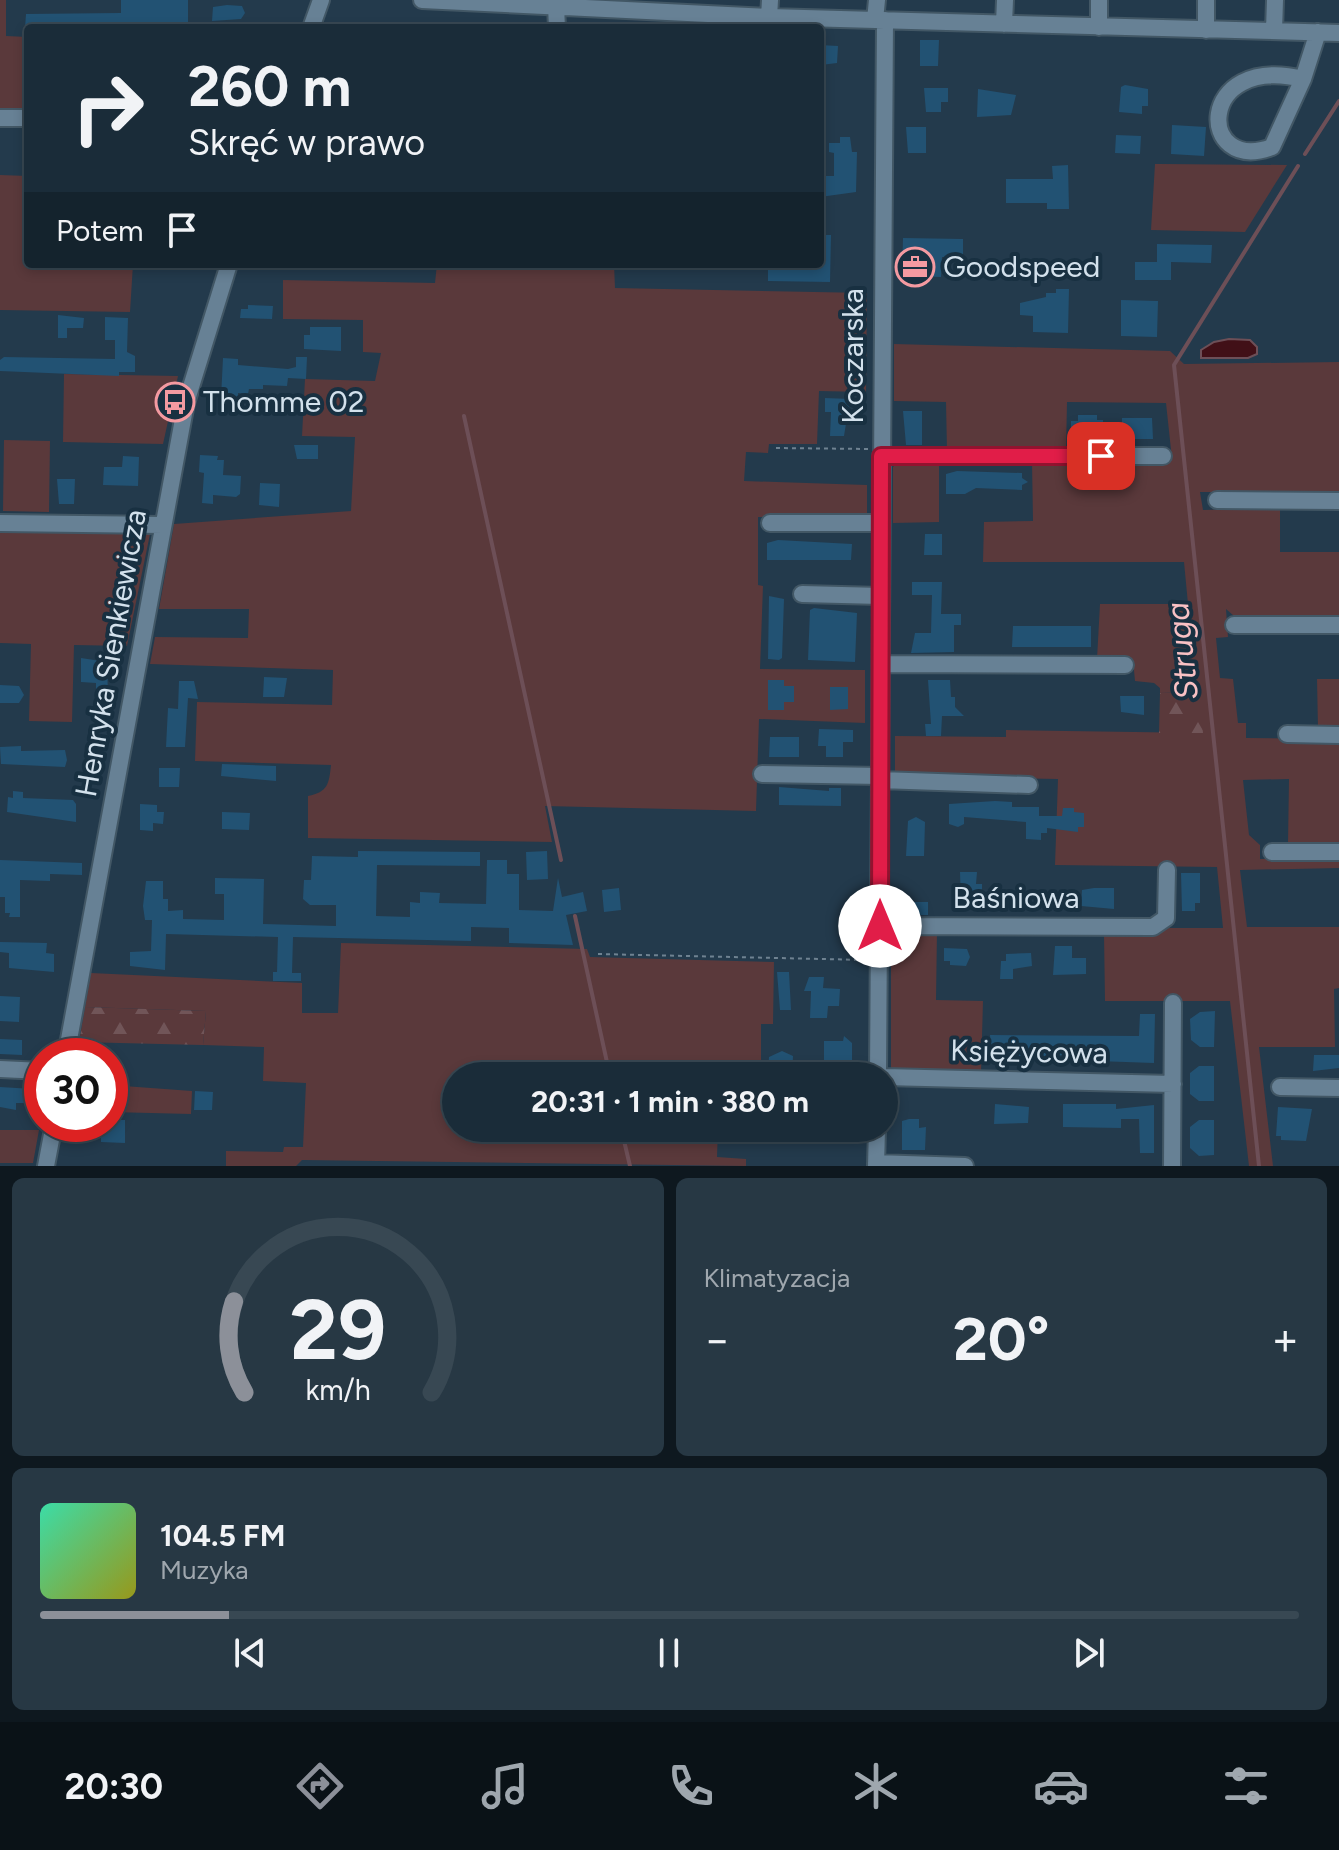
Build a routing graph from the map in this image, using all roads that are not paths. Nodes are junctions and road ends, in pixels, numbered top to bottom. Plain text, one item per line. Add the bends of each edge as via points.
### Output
1 (321, 0) edge
2 (422, 0) edge
3 (447, 0) edge
4 (877, 0) edge
5 (1005, 0) edge
6 (1099, 0) edge
7 (1206, 0) edge
8 (1275, 0) edge
9 (604, 4) edge
10 (556, 6) junction
11 (673, 6) edge
12 (770, 8) edge
13 (880, 20) junction
14 (312, 24) edge
15 (557, 24) edge
16 (1004, 24) junction
17 (1099, 27) junction
18 (1206, 30) junction
19 (1274, 31) junction
20 (1318, 32) junction
21 (1339, 33) edge
22 (1303, 79) junction
23 (0, 118) edge
24 (24, 118) edge
25 (228, 268) edge
26 (881, 452) junction
27 (1163, 456) dead end
28 (1217, 500) dead end
29 (1339, 501) edge
30 (0, 523) edge
31 (770, 523) dead end
32 (881, 523) junction
33 (163, 525) junction
34 (802, 594) dead end
35 (881, 596) junction
36 (1234, 625) dead end
37 (1339, 625) edge
38 (881, 664) junction
39 (1125, 665) dead end
40 (1287, 734) dead end
41 (1339, 735) edge
42 (762, 774) dead end
43 (881, 778) junction
44 (1029, 785) dead end
45 (1272, 852) dead end
46 (1339, 852) edge
47 (1167, 870) dead end
48 (880, 926) junction
49 (1173, 1003) dead end
50 (69, 1038) edge
51 (878, 1062) edge
52 (0, 1069) edge
53 (24, 1070) edge
54 (898, 1077) edge
55 (1173, 1084) junction
56 (1280, 1087) dead end
57 (1339, 1088) edge
58 (51, 1142) edge
59 (877, 1142) edge
60 (876, 1165) edge
61 (46, 1166) edge
62 (965, 1166) edge
63 (1172, 1166) edge

1 - 14 street
2 - 3 street
3 - 10 street
4 - 13 street, Koczarska
5 - 16 street
6 - 17 street
7 - 18 street
8 - 19 street
9 - 10 street
9 - 11 street
10 - 15 street
11 - 12 street
12 - 13 street
13 - 16 street
13 - 26 street, Koczarska
16 - 17 street
17 - 18 street
18 - 19 street
19 - 20 street
20 - 21 street
20 - 22 street
22 - 22 street via 1272,147 1256,153 1238,151 1223,138 1217,118 1223,96 1238,84 1282,74
23 - 24 street
25 - 33 street, Henryka Sienkiewicza via 186,403
26 - 27 street
26 - 32 street, Koczarska
28 - 29 street
30 - 33 street
31 - 32 street
32 - 35 street, Koczarska
33 - 50 street, Henryka Sienkiewicza
34 - 35 street
35 - 38 street, Koczarska
36 - 37 street
38 - 39 street
38 - 43 street, Koczarska
40 - 41 street
42 - 43 street
43 - 44 street
43 - 48 street, Koczarska
45 - 46 street
47 - 48 street, Baśniowa via 1166,918 1161,925
48 - 51 street, Koczarska
49 - 55 street
52 - 53 street
54 - 55 street, Księżycowa
55 - 63 street
56 - 57 street
58 - 61 street
59 - 60 street
60 - 62 street

